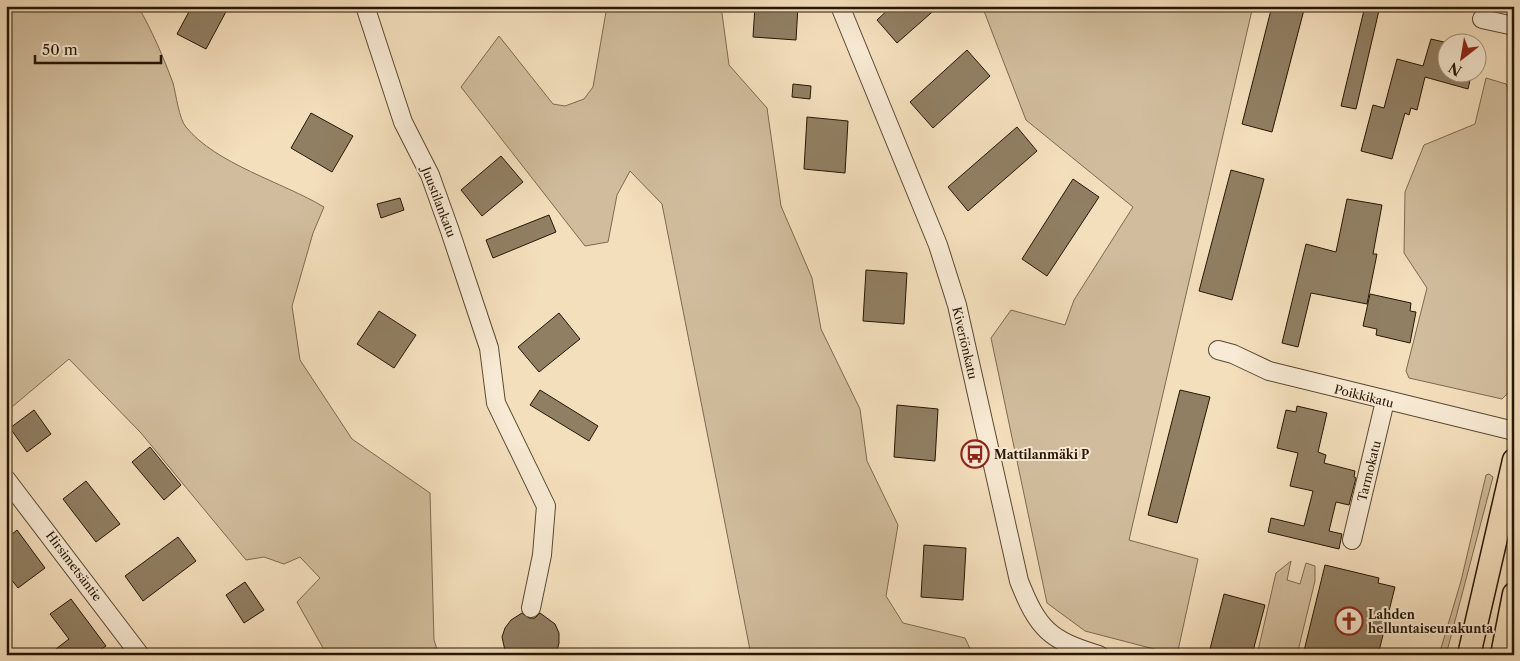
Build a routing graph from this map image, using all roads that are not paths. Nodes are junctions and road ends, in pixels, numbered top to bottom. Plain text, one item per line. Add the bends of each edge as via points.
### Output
1 (365, 6) edge
2 (840, 6) edge
3 (1482, 18) dead end
4 (1514, 26) edge
5 (1218, 350) dead end
6 (1386, 401) junction
7 (1514, 431) edge
8 (1514, 460) edge
9 (6, 478) edge
10 (1352, 540) dead end
11 (1514, 594) edge
12 (531, 608) dead end
13 (140, 655) edge
14 (1099, 655) edge
15 (1469, 655) edge
16 (1502, 655) edge

1 - 12 street, Juustilankatu via 404,122 430,175 489,348 496,403 546,506 542,555
2 - 14 street, Kiveriönkatu via 938,245 951,288 1019,581 1037,619 1056,638 1068,646
3 - 4 street
5 - 6 street, Poikkikatu via 1269,371
6 - 7 street, Poikkikatu
6 - 10 street, Tarmokatu
8 - 15 main road
9 - 13 street, Hirsimetsäntie
11 - 16 main road

